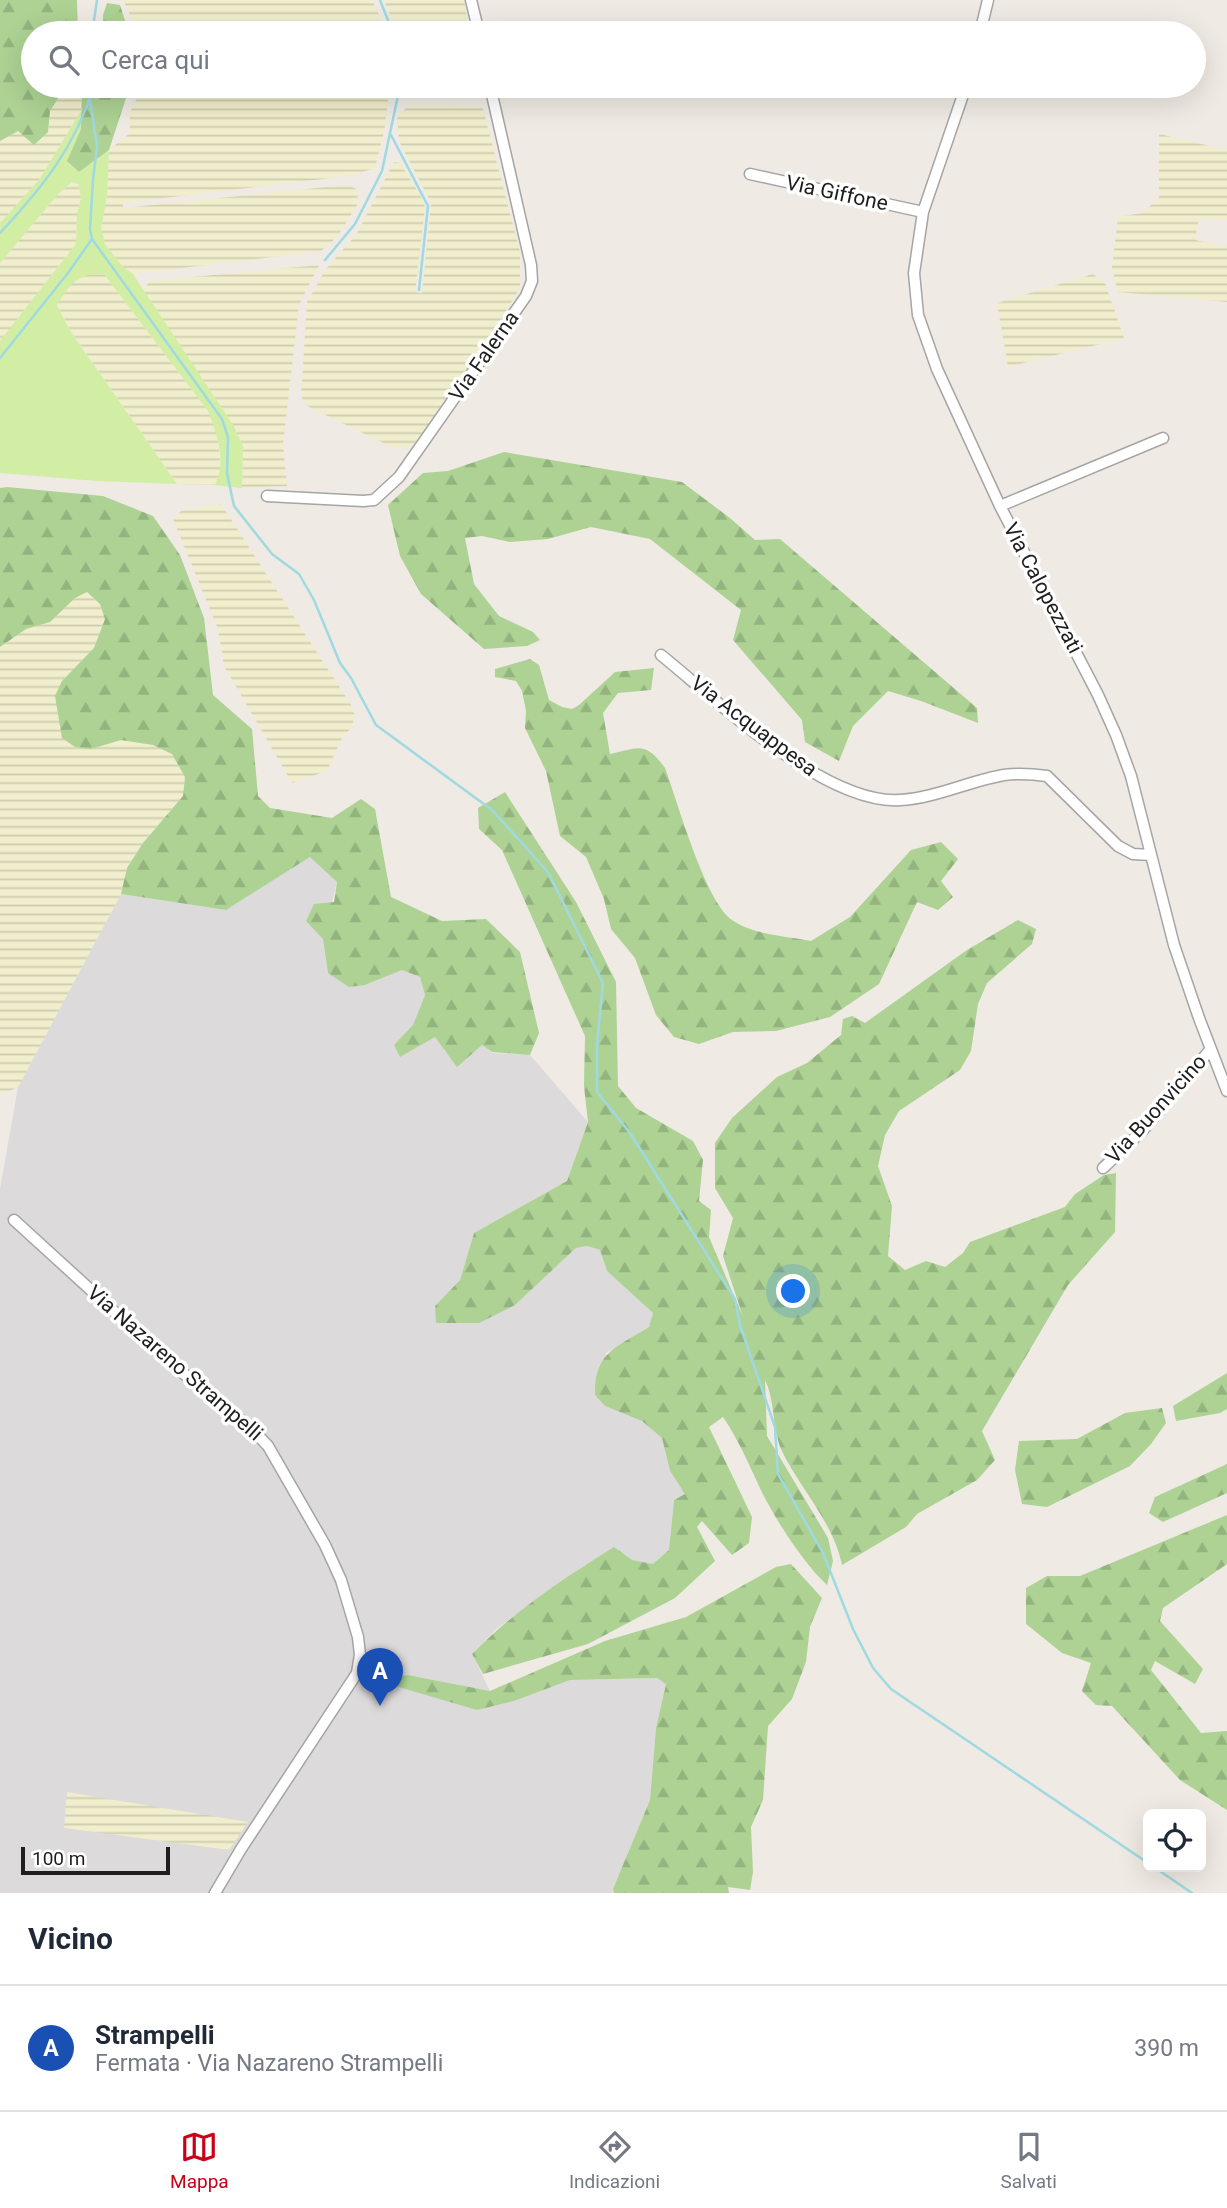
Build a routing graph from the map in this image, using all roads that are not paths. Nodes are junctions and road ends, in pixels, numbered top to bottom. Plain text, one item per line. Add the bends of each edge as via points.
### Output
1 (471, 0) edge
2 (988, 0) edge
3 (476, 21) edge
4 (983, 21) edge
5 (493, 98) edge
6 (962, 98) edge
7 (750, 174) dead end
8 (923, 212) junction
9 (1163, 438) dead end
10 (267, 496) dead end
11 (1000, 506) junction
12 (661, 655) dead end
13 (1151, 855) junction
14 (1210, 1050) junction
15 (1227, 1091) edge
16 (1103, 1168) dead end
17 (13, 1220) dead end
18 (215, 1893) edge

1 - 3 street
2 - 4 street
5 - 10 street, Via Falerna via 531,265 532,281 526,296 399,477 374,500
6 - 8 street, Via Calopezzati
7 - 8 street, Via Giffone
8 - 11 street, Via Calopezzati via 915,273 918,315 937,369
9 - 11 street
11 - 13 street, Via Calopezzati via 1112,724
12 - 13 street, Via Acquappesa via 792,759 851,792 901,800 1006,775 1047,776 1118,845 1133,854
13 - 14 street, Via Calopezzati via 1174,945
14 - 15 street, Via Calopezzati
14 - 16 street, Via Buonvicino via 1143,1130
17 - 18 street, Via Nazareno Strampelli via 173,1365 264,1440 325,1545 351,1608 360,1655 355,1679

